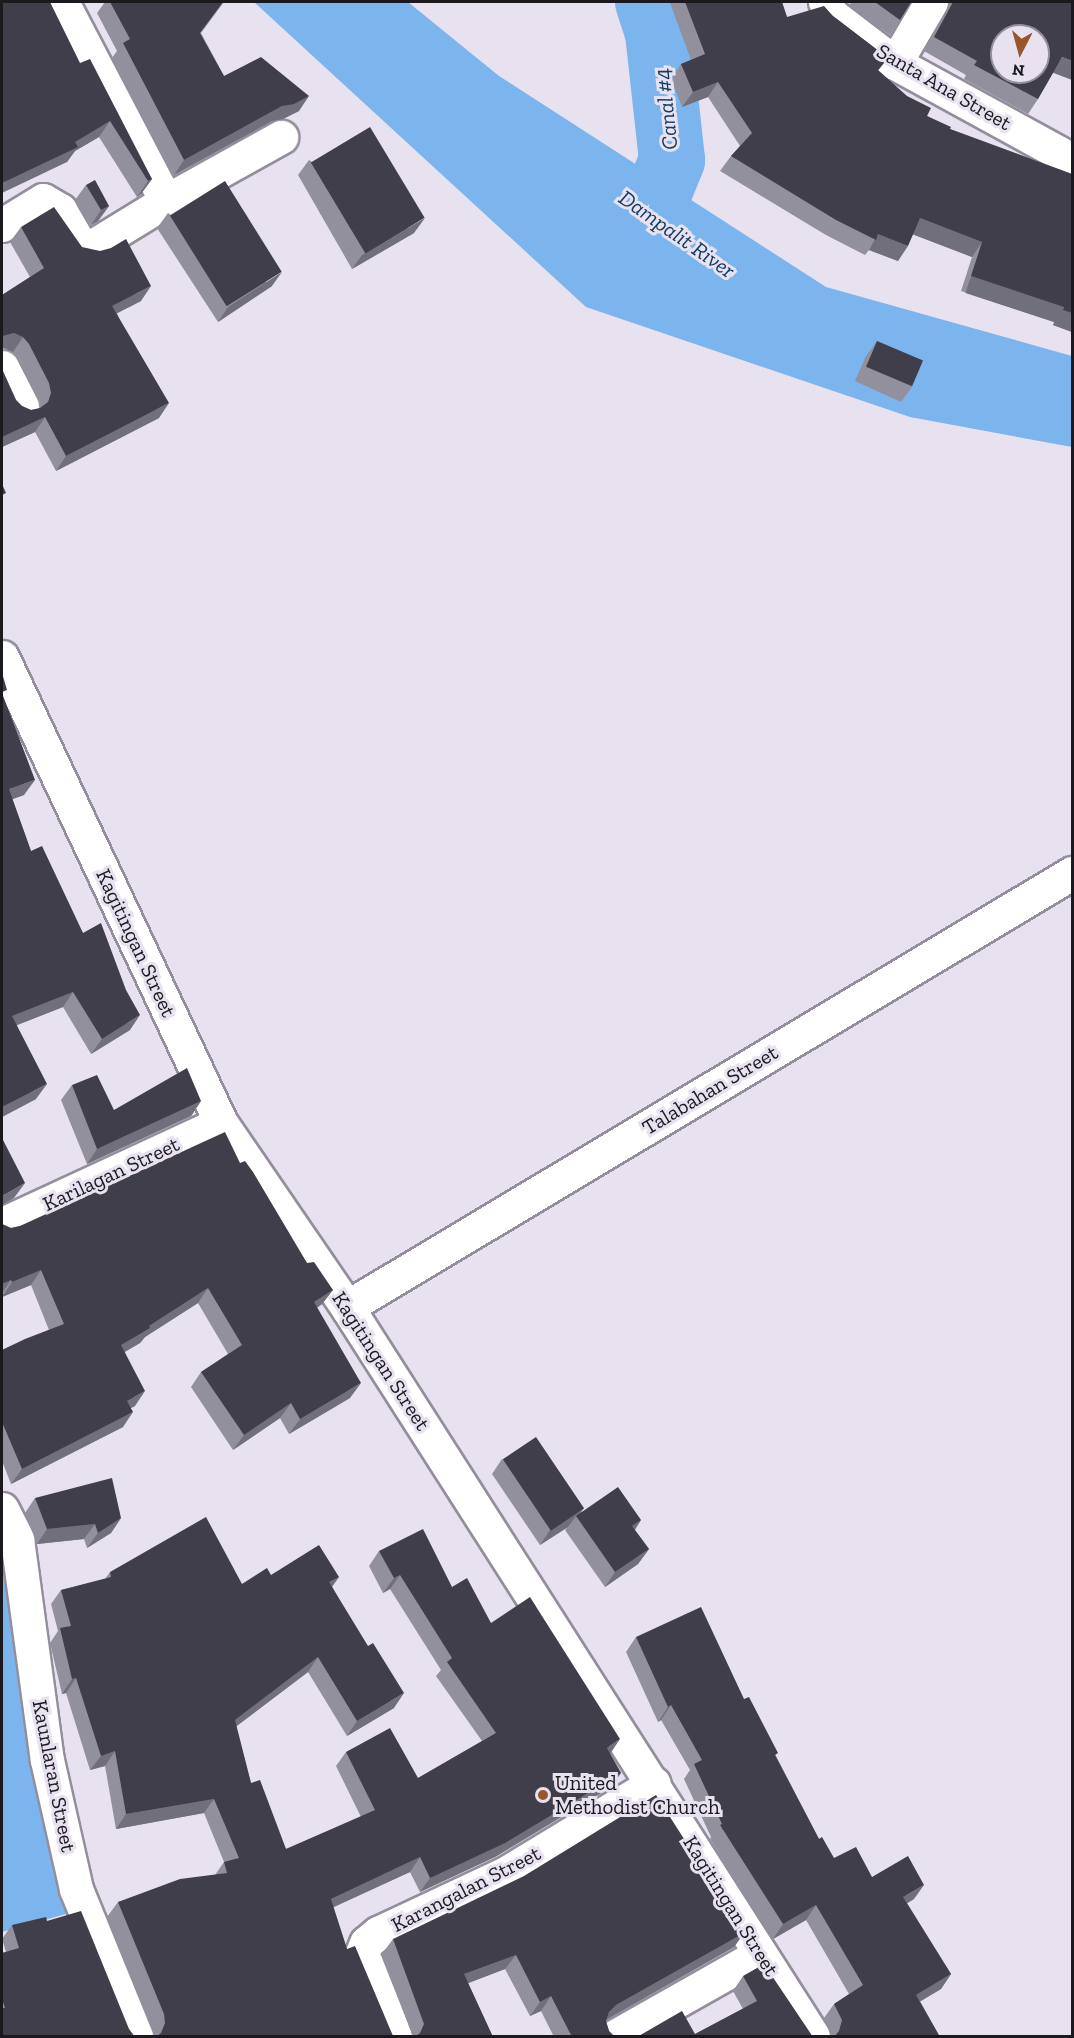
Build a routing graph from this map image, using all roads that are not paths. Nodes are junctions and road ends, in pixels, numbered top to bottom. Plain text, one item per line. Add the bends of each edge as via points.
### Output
1 (63, 2) edge
2 (825, 2) edge
3 (931, 2) edge
4 (895, 63) junction
5 (281, 137) dead end
6 (1072, 160) edge
7 (166, 201) junction
8 (2, 225) edge
9 (2, 367) edge
10 (22, 406) edge
11 (2, 657) edge
12 (1072, 873) edge
13 (221, 1123) junction
14 (2, 1224) edge
15 (347, 1307) junction
16 (2, 1509) edge
17 (654, 1783) junction
18 (760, 1954) junction
19 (136, 2037) edge
20 (395, 2037) edge
21 (615, 2037) edge
22 (813, 2037) edge

1 - 7 street
2 - 4 street, Santa Ana Street via 832,15
3 - 4 street
4 - 6 street, Santa Ana Street
5 - 7 street
7 - 8 street via 90,248 81,246 60,210 43,200
9 - 10 street
11 - 13 street, Kagitingan Street
12 - 15 street, Talabahan Street
13 - 14 street, Karilagan Street
13 - 15 street, Kagitingan Street
15 - 17 street, Kagitingan Street
16 - 19 street, Kaunlaran Street via 17,1539 47,1760 76,1889
17 - 18 street, Kagitingan Street
17 - 20 street, Karangalan Street via 504,1874 378,1933 366,1943 362,1953
18 - 21 street
18 - 22 street, Kagitingan Street

